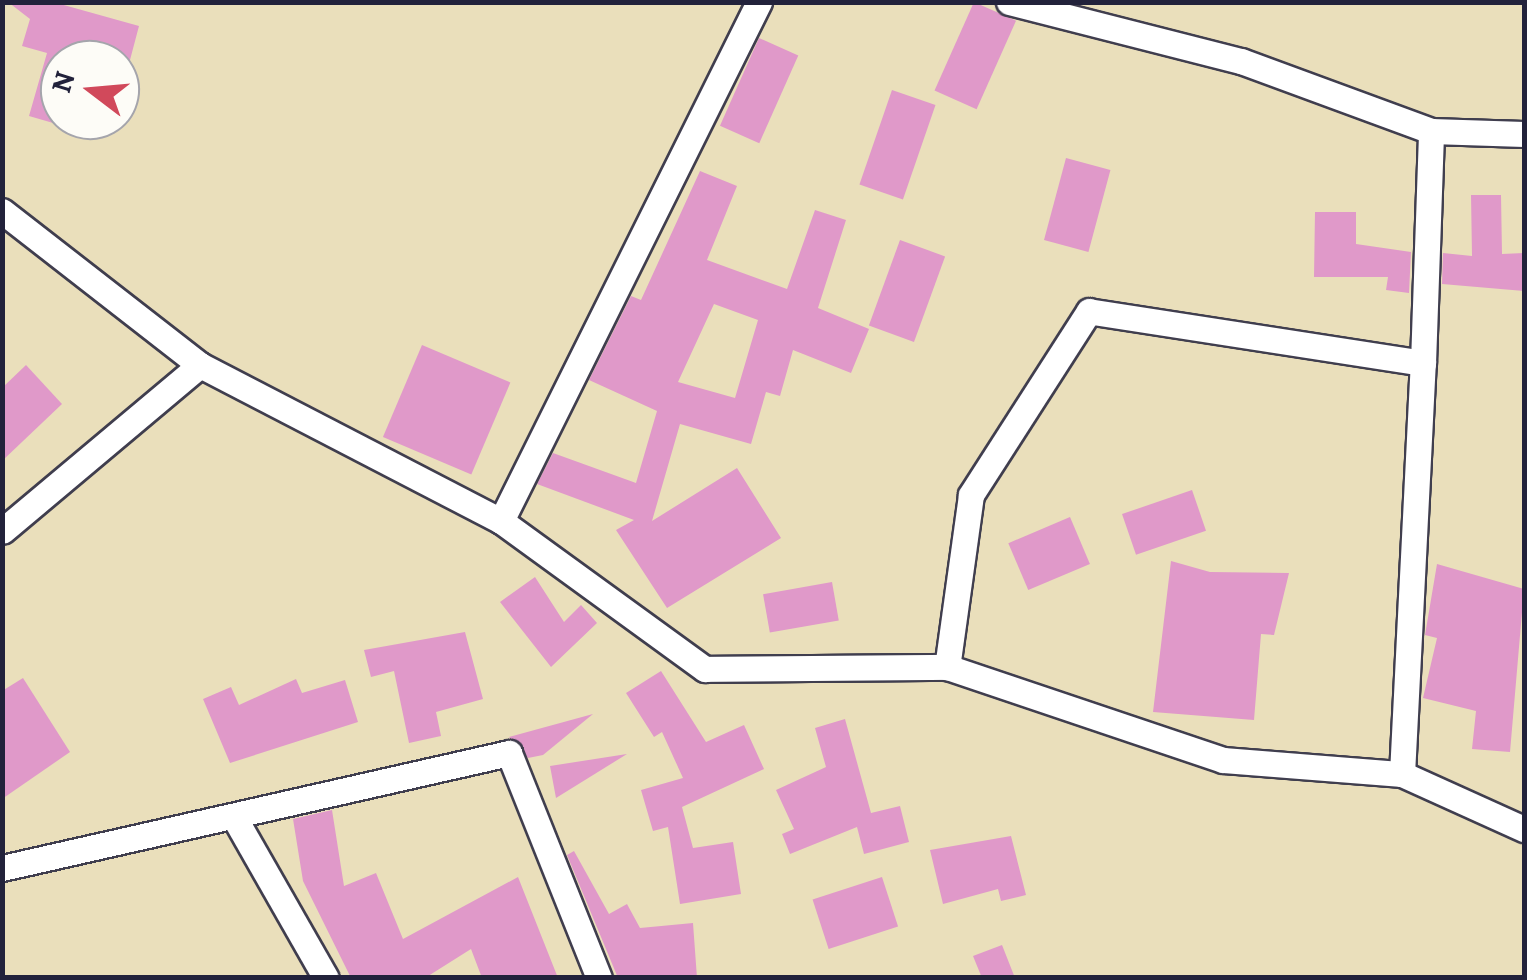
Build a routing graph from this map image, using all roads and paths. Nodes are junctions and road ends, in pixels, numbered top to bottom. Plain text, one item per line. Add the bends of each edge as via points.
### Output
1 (759, 2) edge
2 (1009, 2) edge
3 (1432, 130) junction
4 (1524, 134) edge
5 (2, 210) edge
6 (1423, 363) junction
7 (200, 365) junction
8 (502, 521) junction
9 (2, 531) edge
10 (947, 666) junction
11 (1402, 774) junction
12 (234, 817) junction
13 (1524, 828) edge
14 (2, 868) edge
15 (326, 978) edge
16 (599, 978) edge

1 - 8 street
2 - 3 street via 1241,62
3 - 4 street
3 - 6 street
5 - 7 street
6 - 10 street via 1089,311 971,495
6 - 11 street
7 - 8 street
7 - 9 street
8 - 10 street via 706,669
10 - 11 street via 1223,760
11 - 13 street
12 - 14 street
12 - 15 street
12 - 16 street via 509,753

